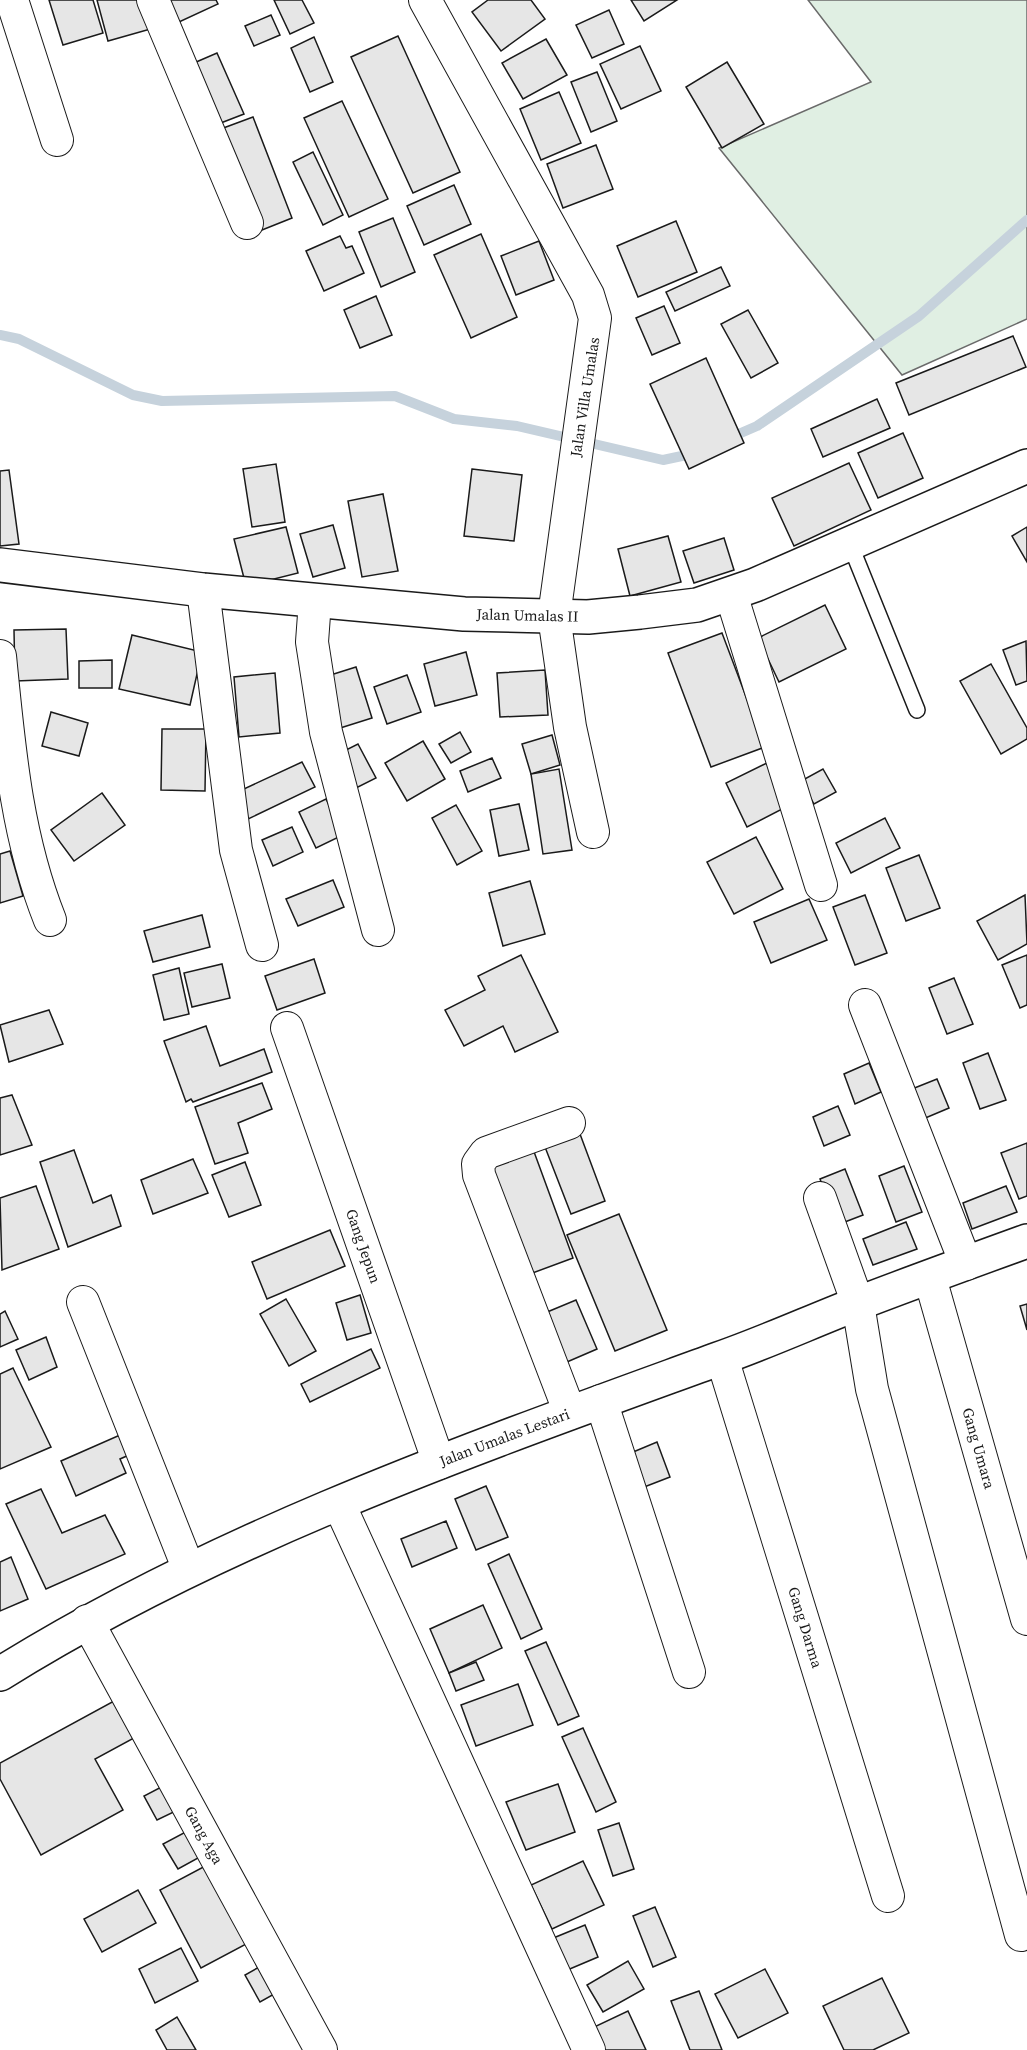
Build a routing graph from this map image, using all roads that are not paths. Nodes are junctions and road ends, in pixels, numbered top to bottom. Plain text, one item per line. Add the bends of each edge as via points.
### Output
1 (12, 0) edge
2 (153, 0) edge
3 (425, 0) edge
4 (57, 140) dead end
5 (247, 224) dead end
6 (1027, 466) edge
7 (850, 544) junction
8 (0, 565) edge
9 (203, 590) junction
10 (731, 594) junction
11 (315, 601) junction
12 (554, 616) junction
13 (0, 656) edge
14 (917, 710) dead end
15 (593, 832) dead end
16 (821, 885) dead end
17 (50, 920) dead end
18 (378, 930) dead end
19 (262, 945) dead end
20 (865, 1005) dead end
21 (287, 1028) dead end
22 (569, 1123) dead end
23 (820, 1198) dead end
24 (1027, 1241) edge
25 (966, 1264) junction
26 (930, 1278) junction
27 (83, 1302) dead end
28 (858, 1304) junction
29 (722, 1358) junction
30 (602, 1401) junction
31 (570, 1413) junction
32 (439, 1463) junction
33 (339, 1504) junction
34 (189, 1570) junction
35 (1027, 1619) edge
36 (87, 1621) junction
37 (689, 1672) dead end
38 (0, 1674) edge
39 (888, 1896) dead end
40 (1020, 1935) dead end
41 (321, 2050) edge
42 (589, 2050) edge

1 - 4 street
2 - 5 street
3 - 12 street, Jalan Villa Umalas via 588,295 595,318
6 - 7 street, Jalan Umalas II
7 - 10 street, Jalan Umalas II
7 - 14 lane
8 - 9 street, Jalan Umalas II
9 - 11 street, Jalan Umalas II
9 - 19 street via 236,850
10 - 12 street, Jalan Umalas II via 697,605 588,617
10 - 16 street
11 - 12 street, Jalan Umalas II via 464,614
11 - 18 street via 312,642 326,732
12 - 15 street, Jalan Villa Umalas via 570,727
13 - 17 street via 24,844
20 - 25 street
21 - 32 street, Gang Jepun
22 - 31 street via 486,1153 478,1164
23 - 28 street
24 - 25 street, Jalan Umalas Lestari
25 - 26 street, Jalan Umalas Lestari
26 - 28 street, Jalan Umalas Lestari
26 - 35 street, Gang Umara
27 - 34 street
28 - 29 street, Jalan Umalas Lestari
28 - 40 street via 872,1389
29 - 30 street, Jalan Umalas Lestari
29 - 39 street, Gang Darma
30 - 31 street, Jalan Umalas Lestari
30 - 37 street
31 - 32 street, Jalan Umalas Lestari
32 - 33 street, Jalan Umalas Lestari
33 - 34 street, Jalan Umalas Lestari
33 - 42 street
34 - 36 street, Jalan Umalas Lestari
36 - 38 street, Jalan Umalas Lestari
36 - 41 street, Gang Aga

